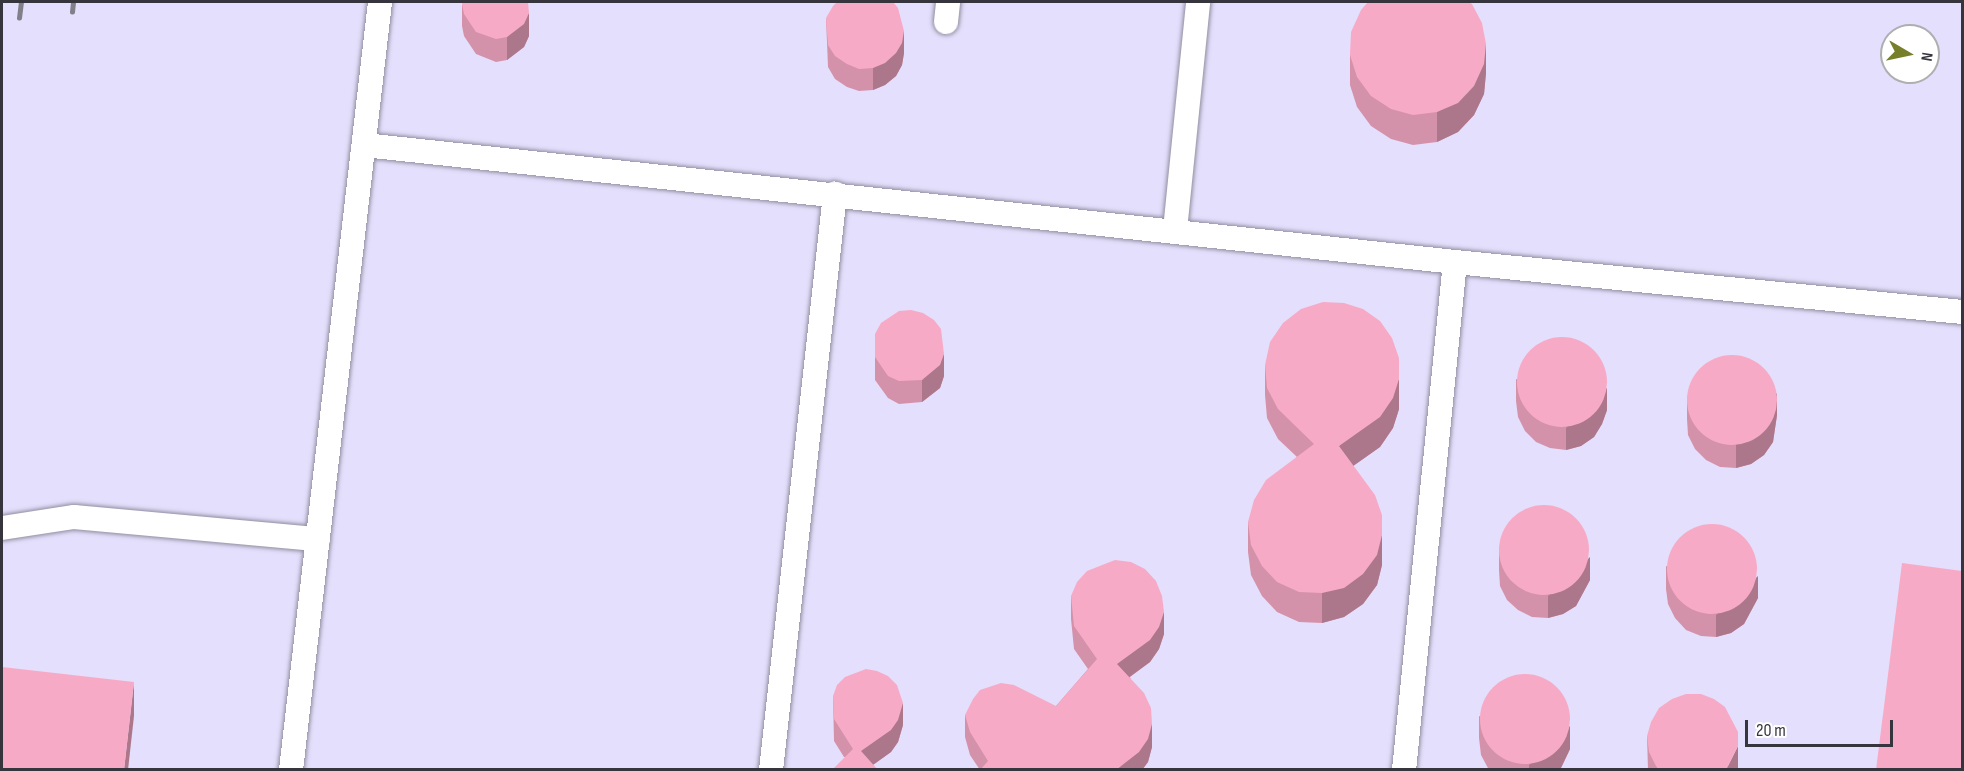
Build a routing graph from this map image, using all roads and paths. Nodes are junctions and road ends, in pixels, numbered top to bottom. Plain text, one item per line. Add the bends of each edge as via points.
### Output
1 (380, 2) edge
2 (1198, 2) edge
3 (364, 145) junction
4 (835, 194) junction
5 (1175, 230) junction
6 (1455, 262) junction
7 (1962, 312) edge
8 (2, 528) edge
9 (318, 539) junction
10 (291, 770) edge
11 (771, 770) edge
12 (1404, 770) edge

1 - 3 lane
2 - 5 lane
3 - 4 lane
3 - 9 lane
4 - 5 lane
4 - 11 lane
5 - 6 lane
6 - 7 lane
6 - 12 lane
8 - 9 lane via 74,517
9 - 10 lane

